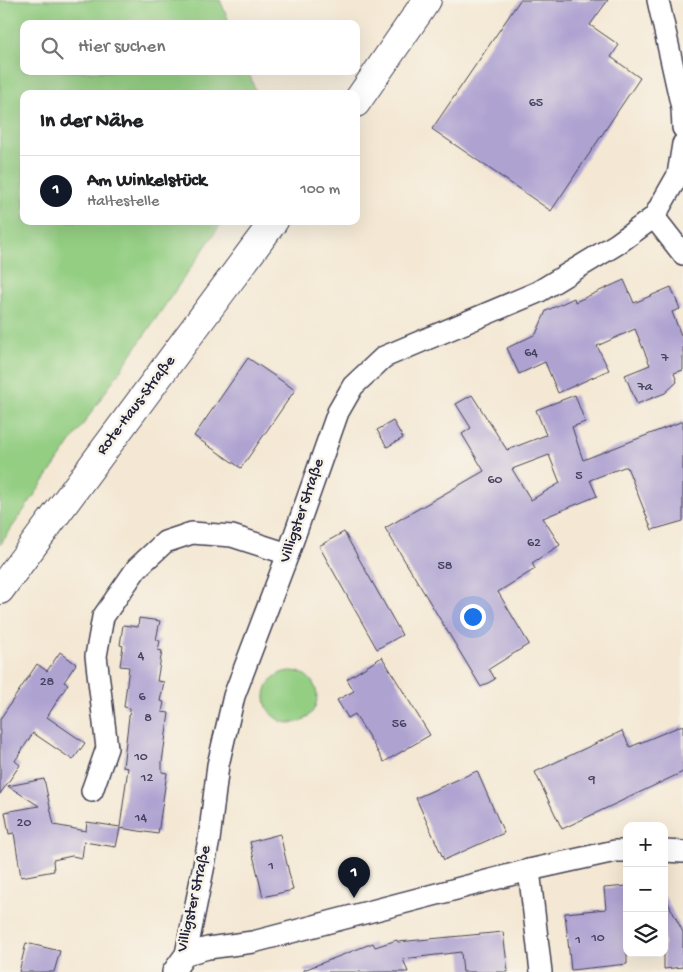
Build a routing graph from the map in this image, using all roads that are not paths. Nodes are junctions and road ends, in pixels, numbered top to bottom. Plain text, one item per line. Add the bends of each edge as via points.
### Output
1 (427, 0) edge
2 (658, 0) edge
3 (360, 97) edge
4 (683, 128) edge
5 (683, 144) edge
6 (654, 217) junction
7 (271, 225) edge
8 (683, 254) edge
9 (288, 554) junction
10 (0, 590) edge
11 (92, 791) dead end
12 (623, 851) edge
13 (668, 851) edge
14 (683, 852) edge
15 (529, 870) junction
16 (186, 954) junction
17 (173, 972) edge
18 (541, 972) edge

1 - 3 main road
2 - 4 street via 682,108
5 - 6 street via 678,175
6 - 8 street
6 - 9 street, Villigster Straße via 617,244 538,292 384,357 353,386 338,412
7 - 10 main road, Rote-Haus-Straße
9 - 11 street via 232,536 192,533 165,542 137,568 103,617 96,656 106,748
9 - 16 street, Villigster Straße via 234,696 218,765 209,840
12 - 15 street
13 - 14 street
15 - 16 street via 254,942
15 - 18 street
16 - 17 street, Villigster Straße

